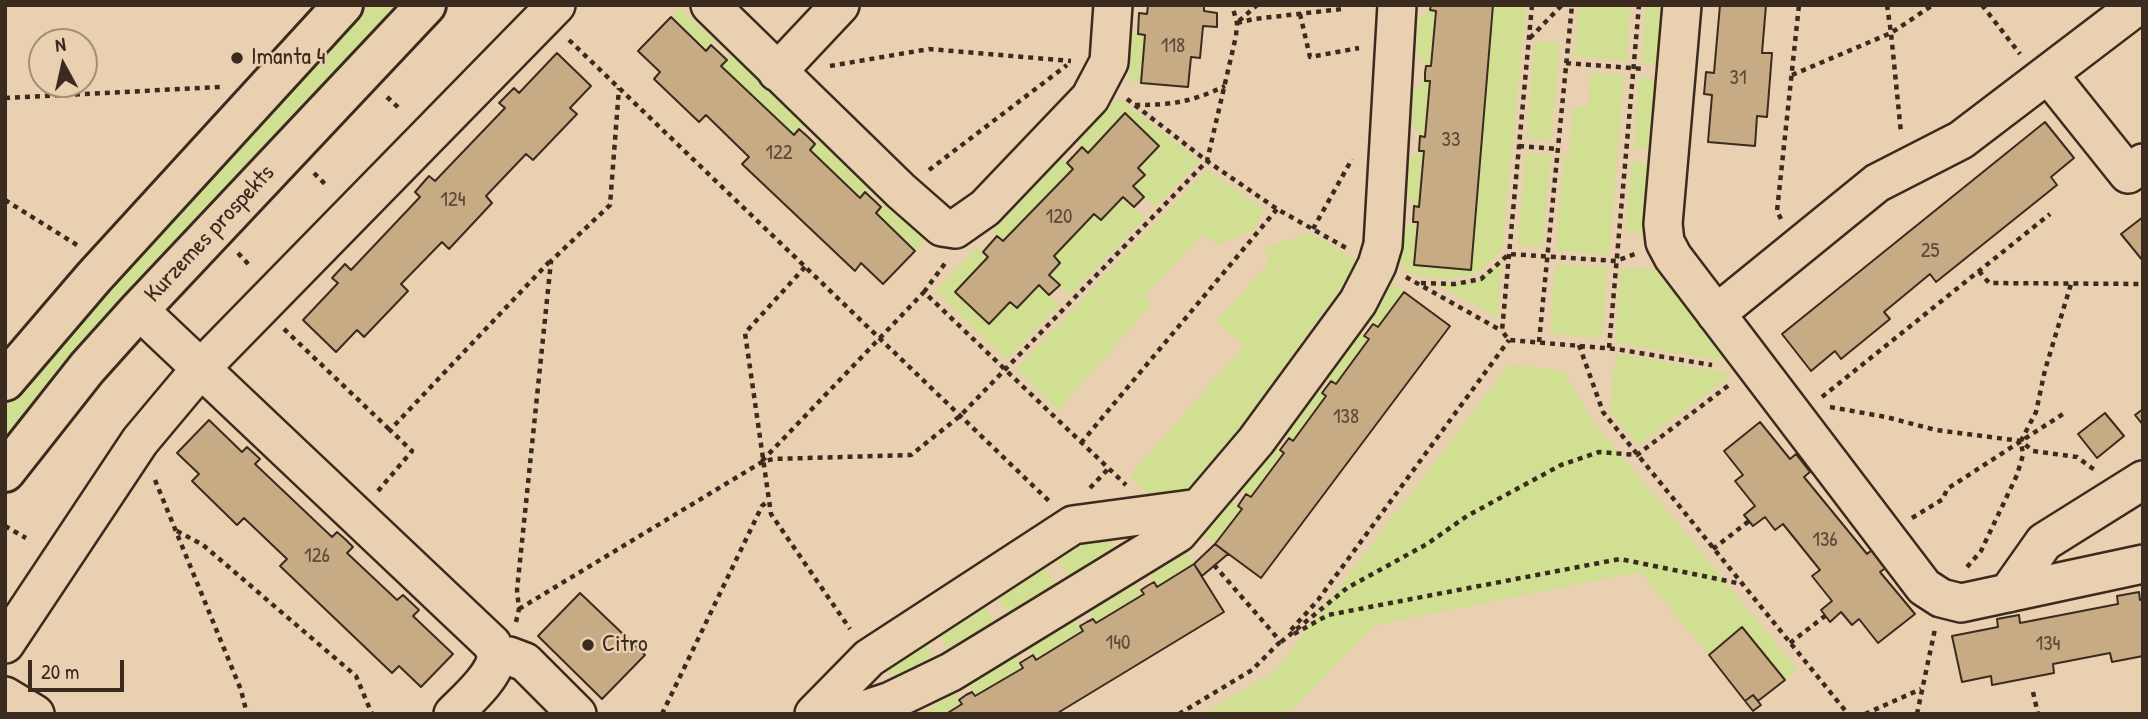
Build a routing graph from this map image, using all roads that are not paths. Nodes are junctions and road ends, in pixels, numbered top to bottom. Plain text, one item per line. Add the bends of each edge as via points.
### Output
1 (343, 5) edge
2 (426, 5) edge
3 (710, 5) edge
4 (839, 5) edge
5 (1113, 5) edge
6 (1397, 5) edge
7 (1682, 5) edge
8 (2143, 6) edge
9 (550, 11) edge
10 (777, 72) junction
11 (2044, 77) junction
12 (2143, 163) edge
13 (139, 310) junction
14 (1716, 314) junction
15 (202, 367) junction
16 (5, 381) edge
17 (5, 472) edge
18 (2137, 483) edge
19 (1199, 508) junction
20 (2143, 564) edge
21 (2008, 593) junction
22 (5, 644) edge
23 (496, 655) junction
24 (5, 696) edge
25 (473, 707) edge
26 (35, 714) edge
27 (577, 714) edge
28 (814, 714) edge
29 (852, 714) edge

1 - 16 main road
2 - 13 main road, Kurzemes prospekts
3 - 10 street
4 - 10 street
5 - 10 street via 1109,62 1086,70 1090,97 985,208 955,229 942,227 901,191
6 - 19 street via 1383,245 1377,265 1358,302 1256,440
7 - 14 street via 1665,242
8 - 11 street
9 - 15 street
11 - 12 street via 2128,174
11 - 14 street via 1961,140 1877,183
13 - 15 street
13 - 17 main road, Kurzemes prospekts
14 - 21 street via 1755,365 1803,413 1924,587 1961,603
15 - 22 street via 140,441
15 - 23 street via 478,629
18 - 21 street via 2044,542
19 - 28 street via 1073,525 869,658
19 - 29 street via 1178,533 951,672
20 - 21 street
23 - 25 street
23 - 27 street via 525,662
24 - 26 street

